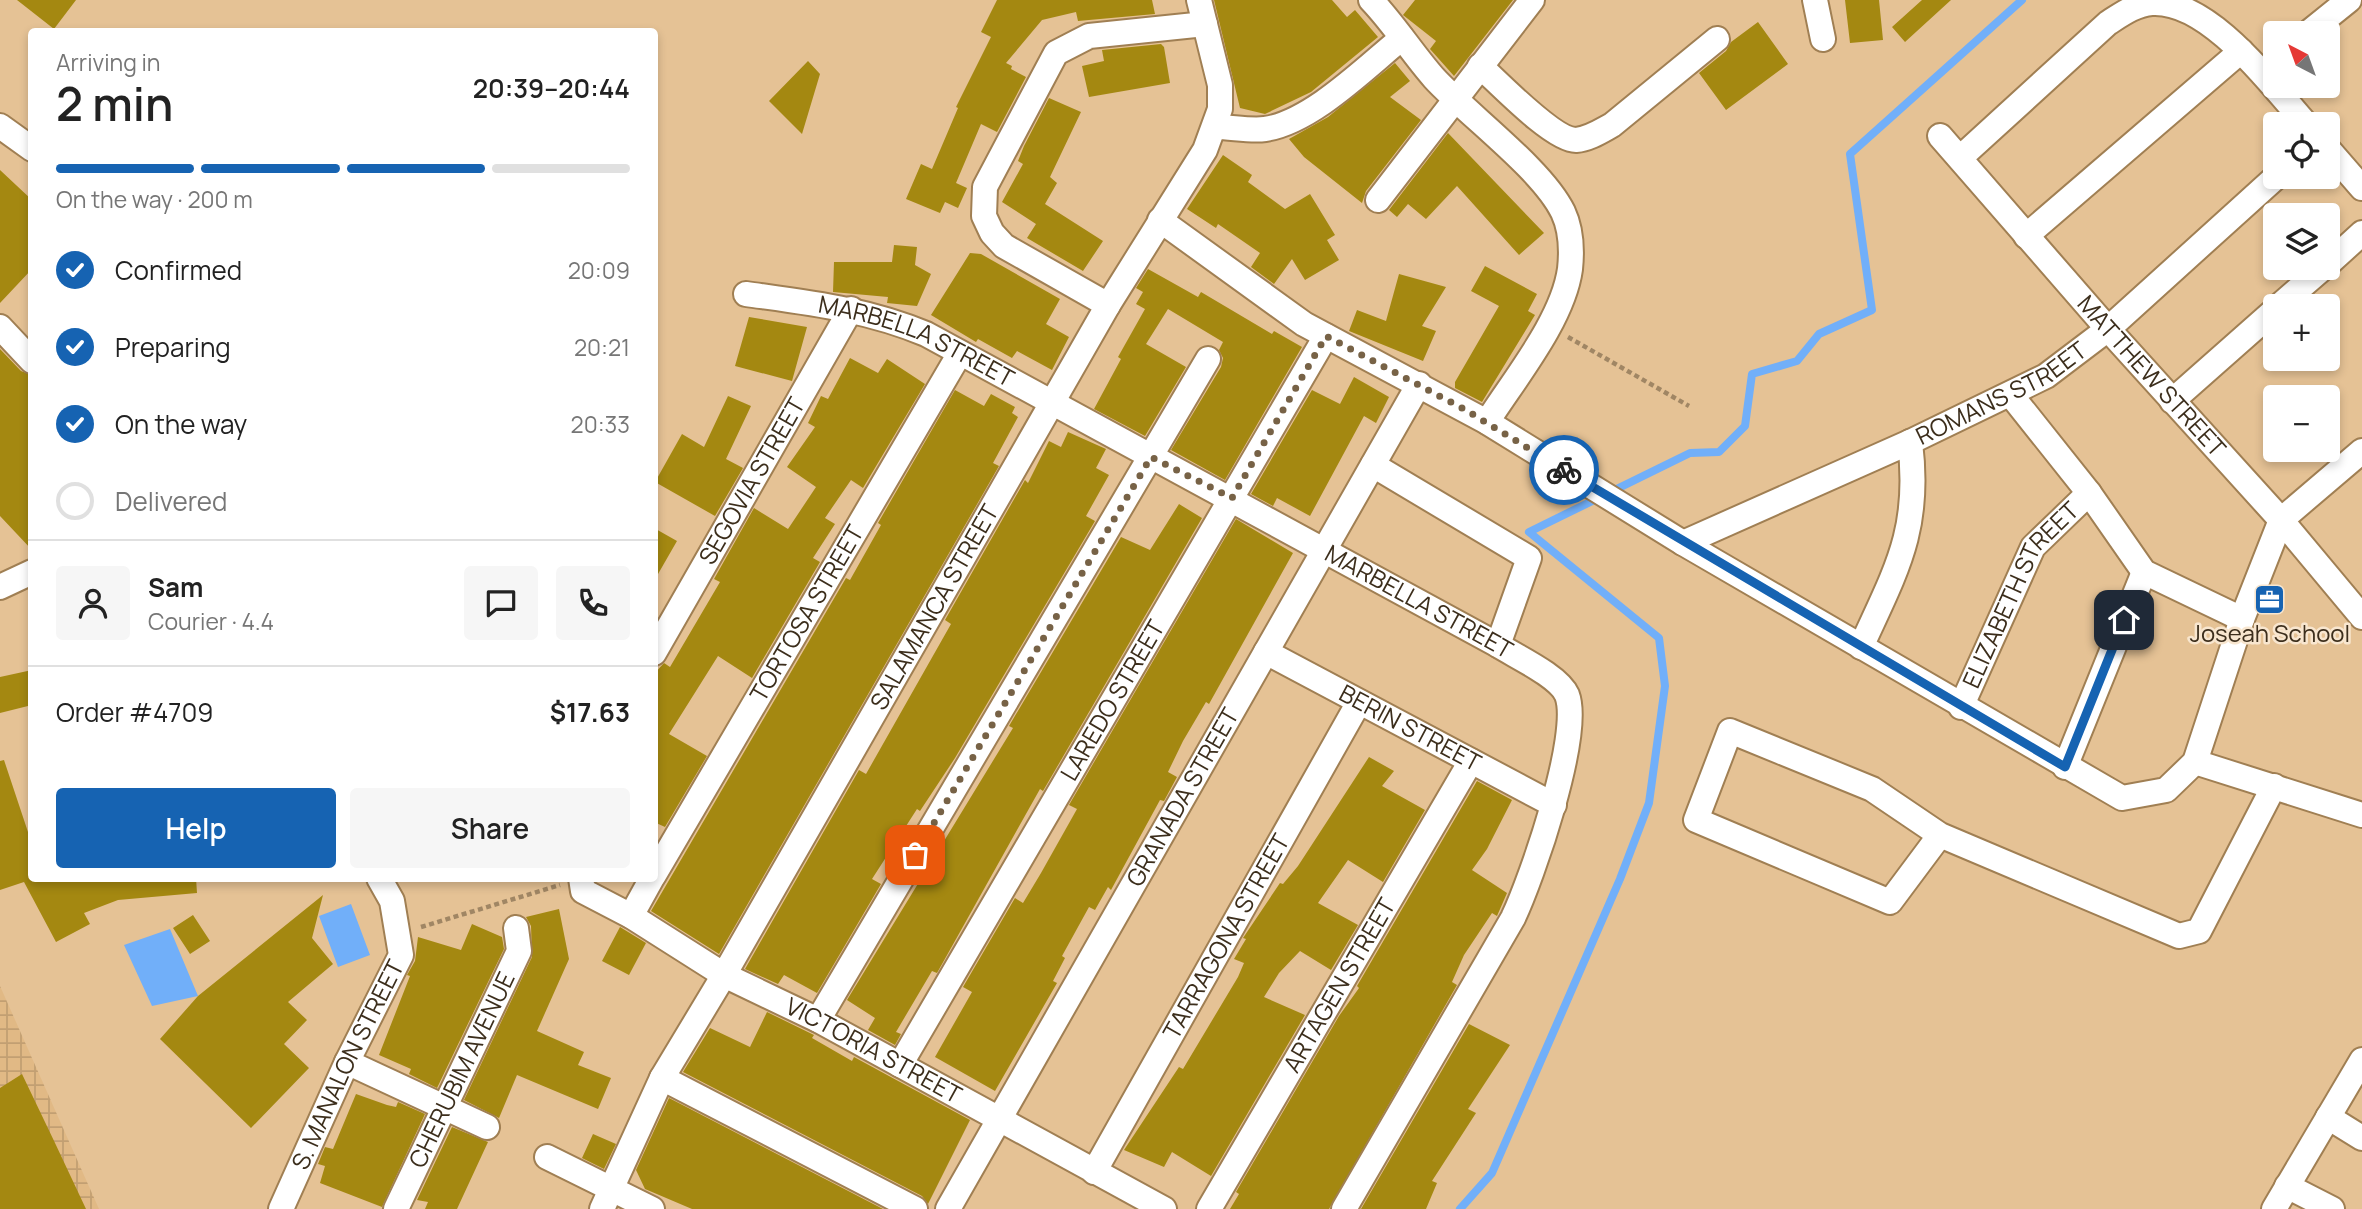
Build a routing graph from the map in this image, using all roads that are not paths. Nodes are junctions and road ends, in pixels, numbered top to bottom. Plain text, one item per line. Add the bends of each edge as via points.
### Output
1 (1199, 0) edge
2 (1371, 0) edge
3 (1532, 0) edge
4 (1815, 0) edge
5 (2349, 0) edge
6 (2323, 21) edge
7 (1205, 24) junction
8 (1402, 38) junction
9 (1717, 39) dead end
10 (1823, 39) dead end
11 (2241, 51) junction
12 (2263, 64) edge
13 (1480, 66) junction
14 (1455, 99) junction
15 (0, 126) edge
16 (1216, 127) junction
17 (1940, 136) dead end
18 (28, 146) edge
19 (1960, 158) junction
20 (2340, 163) edge
21 (2362, 188) edge
22 (2263, 189) edge
23 (1378, 200) dead end
24 (1160, 220) junction
25 (2362, 233) edge
26 (2026, 236) junction
27 (2340, 253) edge
28 (2309, 280) edge
29 (746, 294) dead end
30 (2293, 294) edge
31 (1108, 305) junction
32 (851, 309) junction
33 (2263, 321) edge
34 (0, 327) edge
35 (2108, 329) junction
36 (1326, 336) junction
37 (960, 353) junction
38 (28, 357) edge
39 (1208, 359) dead end
40 (1419, 384) junction
41 (2011, 395) junction
42 (2172, 401) junction
43 (1052, 403) junction
44 (1487, 422) junction
45 (1910, 442) junction
46 (2362, 451) edge
47 (1151, 457) junction
48 (1373, 465) junction
49 (2090, 493) junction
50 (1232, 498) junction
51 (2281, 520) junction
52 (1683, 543) junction
53 (1324, 550) junction
54 (2144, 572) junction
55 (28, 574) edge
56 (0, 587) edge
57 (2362, 617) edge
58 (2242, 618) junction
59 (661, 627) edge
60 (1498, 645) junction
61 (1861, 647) junction
62 (1266, 652) junction
63 (1359, 702) junction
64 (1961, 707) junction
65 (1471, 761) junction
66 (2195, 762) junction
67 (2065, 767) junction
68 (2274, 786) junction
69 (1554, 805) junction
70 (2362, 815) edge
71 (1940, 835) junction
72 (658, 868) edge
73 (381, 882) edge
74 (650, 882) edge
75 (582, 883) edge
76 (631, 916) junction
77 (516, 928) dead end
78 (724, 975) junction
79 (818, 1020) junction
80 (2362, 1060) edge
81 (347, 1062) junction
82 (900, 1065) junction
83 (662, 1078) junction
84 (445, 1108) junction
85 (2328, 1117) junction
86 (999, 1119) junction
87 (487, 1127) dead end
88 (2362, 1139) edge
89 (547, 1157) dead end
90 (1094, 1172) junction
91 (2287, 1186) junction
92 (607, 1200) edge
93 (281, 1209) edge
94 (396, 1209) edge
95 (652, 1209) edge
96 (915, 1209) edge
97 (948, 1209) edge
98 (1164, 1209) edge
99 (1209, 1209) edge
100 (1344, 1209) edge
101 (2274, 1209) edge
102 (2332, 1209) edge

1 - 7 street, SALAMANCA STREET
2 - 8 street
3 - 13 street
4 - 10 street
5 - 6 street
7 - 16 street, SALAMANCA STREET via 1220,85
7 - 31 street via 1089,36 1056,53 985,187 984,216 1004,246
8 - 14 street
8 - 16 street via 1290,121 1265,129
9 - 13 street via 1612,125 1575,140 1547,125
11 - 12 street
11 - 19 street via 2188,10 2149,3 2128,10
11 - 26 street
13 - 14 street
14 - 23 street
14 - 44 street via 1545,186 1563,212 1571,239 1564,293
15 - 18 street
16 - 24 street, SALAMANCA STREET
17 - 19 street, MATTHEW STREET
19 - 26 street, MATTHEW STREET
20 - 21 street
22 - 35 street, ROMANS STREET
24 - 31 street, SALAMANCA STREET
24 - 36 street
25 - 27 street
26 - 35 street, MATTHEW STREET
28 - 30 street
29 - 32 street, MARBELLA STREET
31 - 43 street, SALAMANCA STREET
32 - 37 street, MARBELLA STREET via 886,317
32 - 59 street, SEGOVIA STREET
33 - 42 street
34 - 38 street
35 - 41 street, ROMANS STREET via 2046,376
35 - 42 street, MATTHEW STREET
36 - 40 street
36 - 50 street, LAREDO STREET
37 - 43 street, MARBELLA STREET
37 - 72 street, TORTOSA STREET
39 - 47 street
40 - 44 street
40 - 48 street, GRANADA STREET
41 - 45 street, ROMANS STREET
41 - 49 street
42 - 51 street, MATTHEW STREET
43 - 47 street, MARBELLA STREET
43 - 78 street, SALAMANCA STREET
44 - 52 street
45 - 52 street, ROMANS STREET
45 - 61 street via 1915,482 1912,520 1902,555
46 - 51 street
47 - 50 street, MARBELLA STREET
47 - 79 street
48 - 53 street, GRANADA STREET
48 - 60 street via 1530,558
49 - 54 street
49 - 64 street, ELIZABETH STREET via 2034,547
50 - 53 street, MARBELLA STREET
50 - 82 street, LAREDO STREET
51 - 57 street, MATTHEW STREET
51 - 58 street
52 - 61 street
53 - 60 street, MARBELLA STREET
53 - 62 street, GRANADA STREET
54 - 58 street
54 - 67 street
55 - 56 street
58 - 66 street
60 - 69 street, MARBELLA STREET via 1557,682 1567,694 1570,712
61 - 64 street
62 - 63 street, BERIN STREET
62 - 86 street, GRANADA STREET
63 - 65 street, BERIN STREET
63 - 90 street, TARRAGONA STREET
64 - 67 street
65 - 69 street, BERIN STREET
65 - 99 street, ARTAGEN STREET
66 - 67 street via 2166,790 2122,797
66 - 68 street
68 - 70 street
68 - 71 street via 2199,931 2190,936 2179,936
69 - 100 street, MARBELLA STREET via 1530,884 1513,918
71 - 71 street via 1890,902 1696,820 1730,731 1872,789
73 - 81 street, S. MANALON STREET via 392,901 401,955
74 - 76 street, TORTOSA STREET
75 - 76 street, VICTORIA STREET
76 - 78 street, VICTORIA STREET
77 - 84 street, CHERUBIM AVENUE via 519,951
78 - 79 street, VICTORIA STREET
78 - 83 street, SALAMANCA STREET
79 - 82 street, VICTORIA STREET
80 - 85 street
81 - 84 street
81 - 93 street, S. MANALON STREET
82 - 86 street, VICTORIA STREET
83 - 92 street, SALAMANCA STREET
83 - 96 street
84 - 87 street
84 - 94 street, CHERUBIM AVENUE
85 - 88 street
85 - 91 street
86 - 90 street, VICTORIA STREET
86 - 97 street, GRANADA STREET
89 - 92 street
90 - 98 street, VICTORIA STREET
91 - 101 street
91 - 102 street
92 - 95 street

